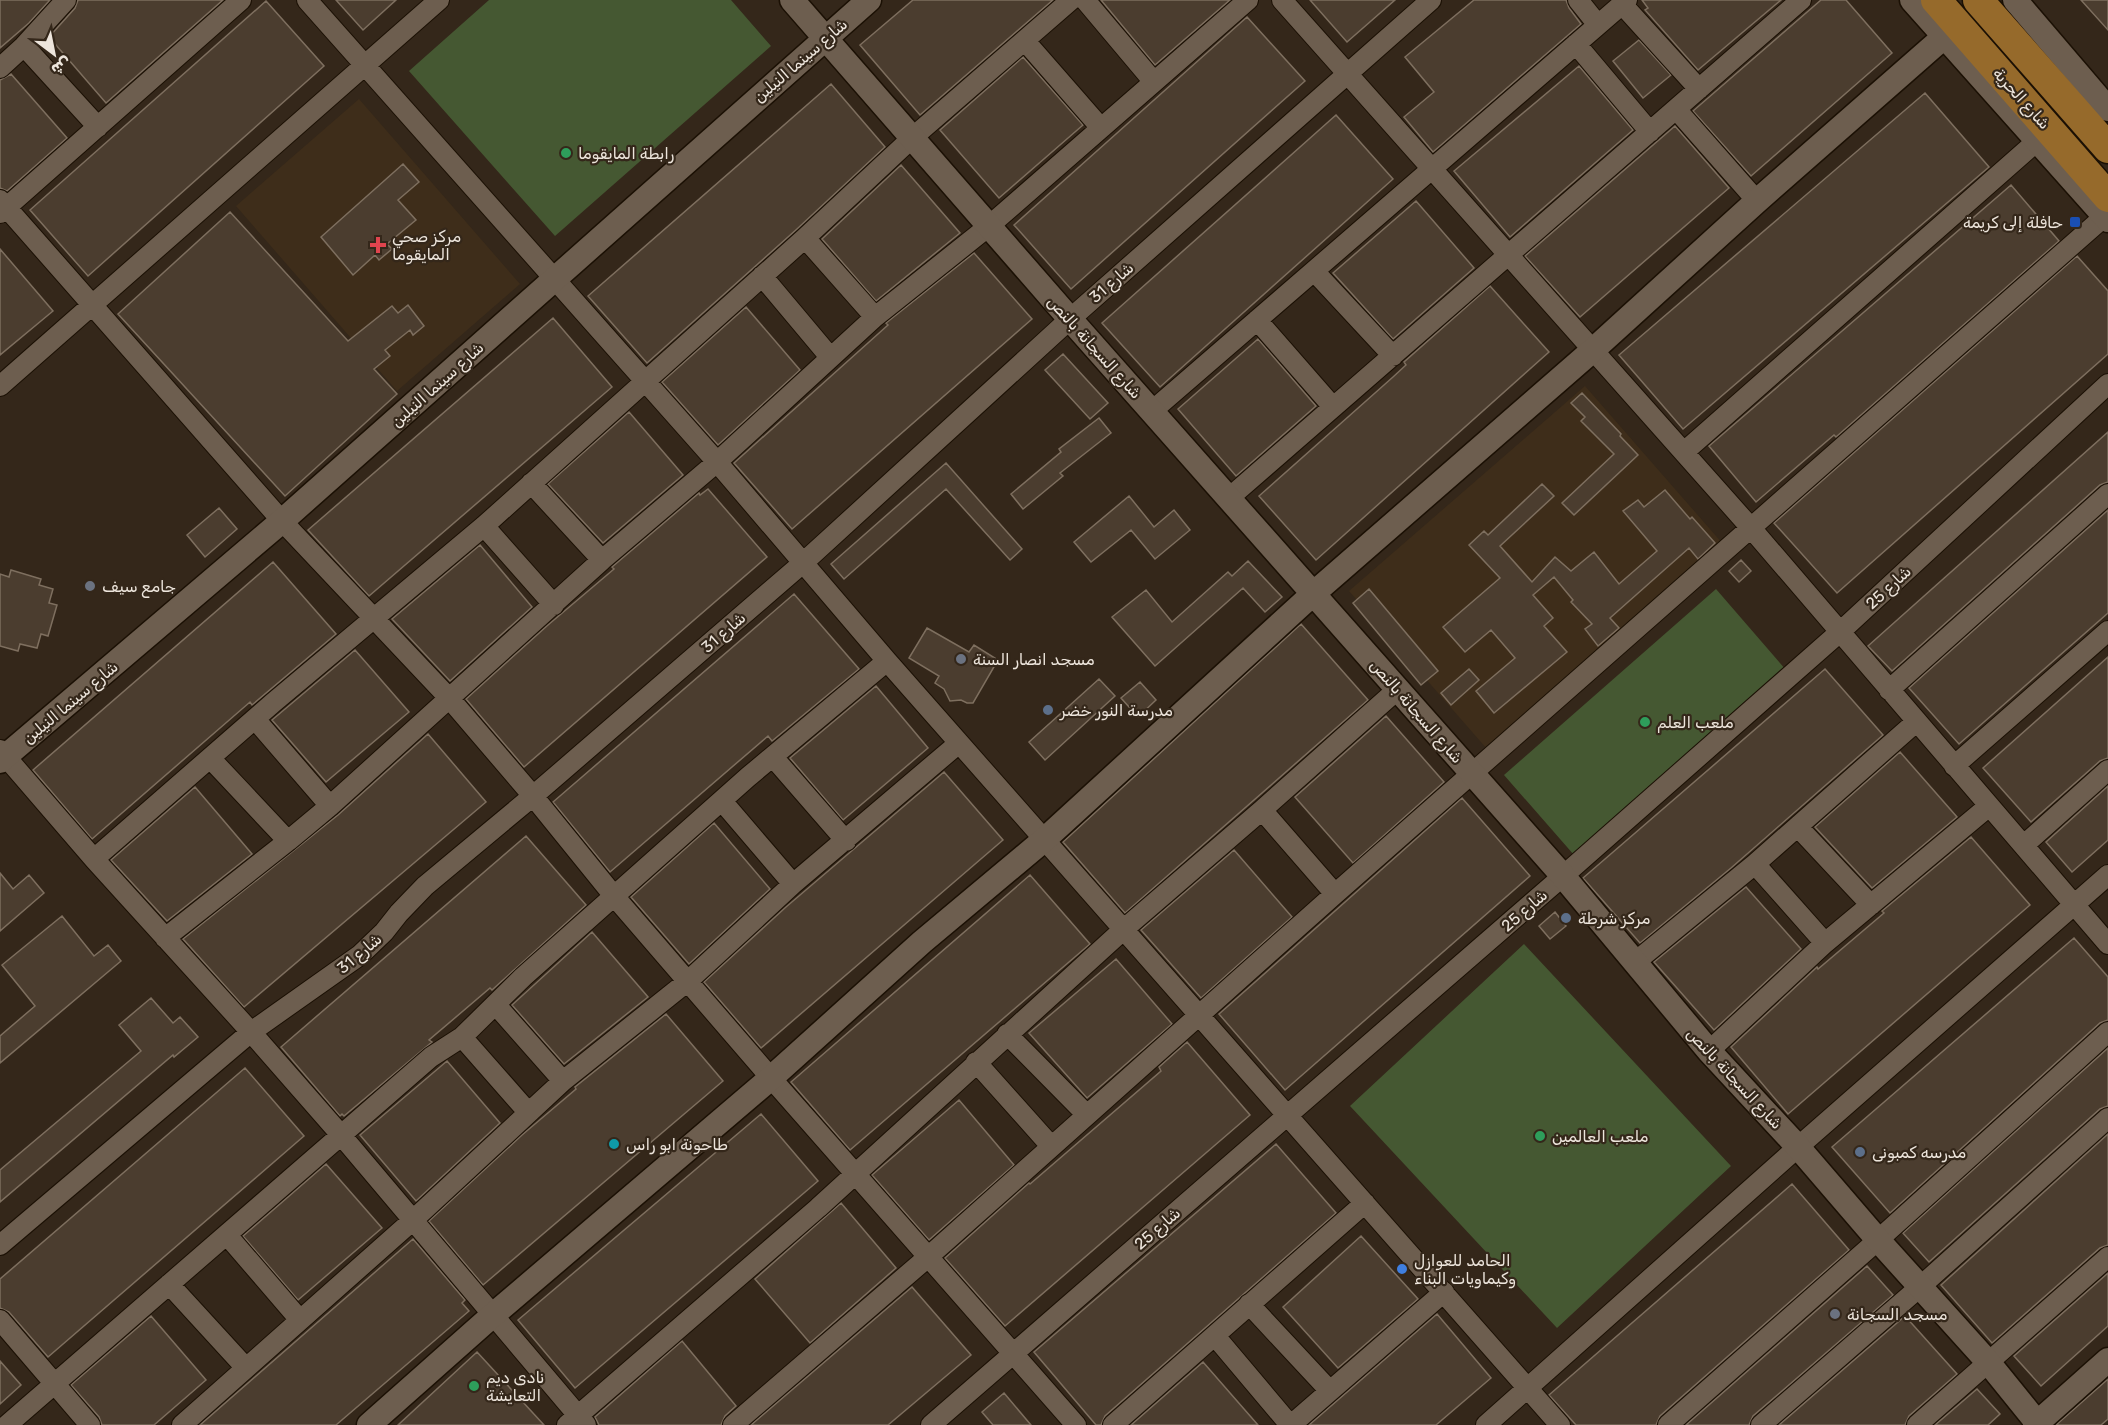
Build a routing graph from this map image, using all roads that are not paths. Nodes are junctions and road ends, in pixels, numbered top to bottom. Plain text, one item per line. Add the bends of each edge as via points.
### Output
1 (66, 0) edge
2 (241, 0) edge
3 (307, 0) edge
4 (439, 0) edge
5 (792, 0) edge
6 (869, 0) edge
7 (1071, 0) edge
8 (1085, 0) edge
9 (1248, 0) edge
10 (1282, 0) edge
11 (1431, 0) edge
12 (1578, 0) edge
13 (1802, 0) edge
14 (1912, 0) edge
15 (1936, 0) edge
16 (1625, 2) edge
17 (1996, 7) edge
18 (1598, 25) junction
19 (825, 37) junction
20 (1957, 38) junction
21 (1024, 41) junction
22 (1576, 44) junction
23 (24, 46) junction
24 (365, 65) junction
25 (0, 68) edge
26 (1348, 73) junction
27 (1154, 82) junction
28 (1699, 89) junction
29 (2108, 109) edge
30 (1676, 110) junction
31 (98, 127) junction
32 (1101, 128) junction
33 (1650, 132) junction
34 (912, 138) junction
35 (2037, 141) junction
36 (2108, 148) edge
37 (1432, 169) junction
38 (1757, 201) junction
39 (2, 207) edge
40 (2107, 211) edge
41 (989, 226) junction
42 (805, 238) junction
43 (1509, 255) junction
44 (1314, 271) junction
45 (762, 276) junction
46 (554, 280) junction
47 (92, 305) junction
48 (875, 317) junction
49 (1070, 319) junction
50 (1257, 320) junction
51 (1593, 350) junction
52 (1393, 356) junction
53 (830, 357) junction
54 (645, 381) junction
55 (2108, 384) edge
56 (0, 386) edge
57 (1334, 407) junction
58 (1152, 411) junction
59 (1684, 453) junction
60 (717, 462) junction
61 (531, 483) junction
62 (2108, 494) edge
63 (1229, 498) junction
64 (282, 521) junction
65 (484, 526) junction
66 (1751, 528) junction
67 (602, 560) junction
68 (804, 562) junction
69 (1314, 593) junction
70 (554, 605) junction
71 (374, 618) junction
72 (1841, 631) junction
73 (2108, 631) edge
74 (887, 661) junction
75 (1398, 689) junction
76 (1888, 690) junction
77 (450, 699) junction
78 (255, 719) junction
79 (1916, 722) junction
80 (959, 743) junction
81 (2, 756) edge
82 (773, 757) junction
83 (210, 758) junction
84 (1954, 766) junction
85 (2108, 770) edge
86 (1472, 773) junction
87 (533, 796) junction
88 (722, 801) junction
89 (330, 806) junction
90 (1989, 806) junction
91 (1262, 810) junction
92 (1798, 827) junction
93 (1045, 839) junction
94 (288, 841) junction
95 (846, 841) junction
96 (2024, 845) junction
97 (94, 859) junction
98 (1755, 864) junction
99 (2108, 875) edge
100 (1563, 876) junction
101 (793, 884) junction
102 (1335, 894) junction
103 (614, 896) junction
104 (1870, 905) junction
105 (2073, 905) junction
106 (1124, 928) junction
107 (165, 938) junction
108 (1825, 943) junction
109 (2108, 944) edge
110 (1634, 963) junction
111 (688, 981) junction
112 (496, 1005) junction
113 (1199, 1014) junction
114 (251, 1032) junction
115 (2108, 1032) edge
116 (1007, 1034) junction
117 (462, 1037) junction
118 (1709, 1051) junction
119 (976, 1062) junction
120 (771, 1078) junction
121 (563, 1081) junction
122 (528, 1112) junction
123 (1087, 1114) junction
124 (1288, 1115) junction
125 (2108, 1118) edge
126 (341, 1136) junction
127 (1051, 1146) junction
128 (1798, 1147) junction
129 (855, 1175) junction
130 (1365, 1203) junction
131 (412, 1221) junction
132 (4, 1235) edge
133 (227, 1235) junction
134 (1878, 1240) junction
135 (928, 1257) junction
136 (2108, 1257) edge
137 (169, 1284) junction
138 (1921, 1286) junction
139 (1444, 1293) junction
140 (1249, 1304) junction
141 (494, 1315) junction
142 (0, 1320) edge
143 (300, 1320) junction
144 (1215, 1335) junction
145 (1012, 1354) junction
146 (2108, 1360) edge
147 (1988, 1362) junction
148 (246, 1368) junction
149 (55, 1384) junction
150 (1527, 1388) junction
151 (1330, 1391) junction
152 (577, 1422) edge
153 (2037, 1424) edge
154 (7, 1425) edge
155 (90, 1425) edge
156 (182, 1425) edge
157 (369, 1425) edge
158 (733, 1425) edge
159 (931, 1425) edge
160 (1076, 1425) edge
161 (1113, 1425) edge
162 (1291, 1425) edge
163 (1486, 1425) edge
164 (1560, 1425) edge
165 (1668, 1425) edge
166 (1761, 1425) edge
167 (1917, 1425) edge

1 - 23 street
2 - 31 street
3 - 24 street
4 - 24 street
5 - 19 street, شارع السجانة بالنص
6 - 19 street, شارع سينما النيلين
7 - 21 street
8 - 27 street
9 - 27 street
10 - 26 street
11 - 26 street, شارع 31
12 - 18 street
13 - 28 street
14 - 20 street
15 - 20 main road, شارع الحرية
16 - 18 street
16 - 28 street
17 - 20 main road
17 - 29 street
17 - 36 main road, شارع الحرية
18 - 22 street
19 - 34 street, شارع السجانة بالنص
19 - 46 street, شارع سينما النيلين
20 - 35 street
20 - 38 street
20 - 40 main road, شارع الحرية
21 - 32 street
21 - 34 street
22 - 33 street
22 - 37 street
23 - 25 street
23 - 31 street
24 - 46 street
24 - 47 street
26 - 37 street
26 - 49 street, شارع 31
27 - 32 street
28 - 30 street
30 - 33 street
30 - 38 street
31 - 39 street
32 - 41 street
33 - 43 street
34 - 41 street, شارع السجانة بالنص
34 - 42 street
35 - 40 street
35 - 59 street
37 - 43 street
37 - 44 street
38 - 51 street
39 - 47 street
40 - 66 street
41 - 48 street
41 - 49 street, شارع السجانة بالنص
42 - 45 street
42 - 48 street
43 - 51 street
43 - 52 street
44 - 50 street
44 - 52 street
45 - 53 street
45 - 54 street
46 - 54 street
46 - 64 street, شارع سينما النيلين
47 - 56 street
47 - 64 street
48 - 53 street
49 - 58 street, شارع السجانة بالنص
49 - 68 street, شارع 31
50 - 57 street
50 - 58 street
51 - 59 street
51 - 69 street
52 - 57 street
53 - 60 street
54 - 60 street
54 - 61 street
55 - 72 street, شارع 25
57 - 63 street
58 - 63 street, شارع السجانة بالنص
59 - 66 street
60 - 67 street
60 - 68 street
61 - 65 street
61 - 67 street
62 - 76 street
63 - 69 street, شارع السجانة بالنص
64 - 71 street
64 - 81 street, شارع سينما النيلين
65 - 70 street
65 - 71 street
66 - 72 street
66 - 86 street
67 - 70 street
68 - 74 street
68 - 87 street, شارع 31
69 - 75 street, شارع السجانة بالنص
69 - 93 street
70 - 77 street
71 - 77 street
71 - 78 street
72 - 76 street
72 - 100 street, شارع 25
73 - 84 street
74 - 80 street
74 - 82 street
75 - 86 street, شارع السجانة بالنص
75 - 91 street
76 - 79 street
77 - 87 street
77 - 89 street
78 - 83 street
78 - 89 street
79 - 84 street
79 - 92 street
80 - 93 street
80 - 95 street
81 - 97 street
82 - 88 street
82 - 95 street
83 - 94 street
83 - 97 street
84 - 90 street
85 - 96 street
86 - 100 street, شارع السجانة بالنص
86 - 102 street
87 - 103 street
87 - 114 street, شارع 31 via 425,886 360,955
88 - 101 street
88 - 103 street
89 - 94 street
90 - 96 street
90 - 104 street
91 - 102 street
91 - 106 street
92 - 98 street
92 - 104 street
93 - 106 street
93 - 120 street via 922,942
94 - 107 street
95 - 101 street
96 - 105 street
97 - 107 street
98 - 108 street
98 - 110 street
99 - 105 street
100 - 110 street, شارع السجانة بالنص
100 - 124 street, شارع 25
101 - 111 street
102 - 113 street
103 - 111 street
103 - 112 street
104 - 108 street
105 - 109 street
105 - 128 street
106 - 113 street
106 - 116 street
107 - 114 street
108 - 118 street
110 - 118 street, شارع السجانة بالنص
111 - 120 street
111 - 121 street
112 - 117 street
112 - 121 street
113 - 123 street
113 - 124 street
114 - 126 street
114 - 132 street, شارع 31
115 - 134 street
116 - 119 street
116 - 123 street
117 - 122 street
117 - 126 street via 431,1057
118 - 128 street, شارع السجانة بالنص
119 - 127 street
119 - 129 street
120 - 129 street
120 - 141 street
121 - 122 street
122 - 131 street
123 - 127 street
124 - 130 street
124 - 145 street, شارع 25
125 - 138 street
126 - 131 street
126 - 133 street
127 - 135 street
128 - 134 street, شارع السجانة بالنص
128 - 150 street
129 - 135 street
129 - 152 street
130 - 139 street
130 - 140 street
131 - 141 street
131 - 143 street
133 - 137 street
133 - 143 street
134 - 138 street, شارع السجانة بالنص
134 - 165 street
135 - 145 street
135 - 158 street
136 - 147 street
137 - 148 street
137 - 149 street
138 - 147 street, شارع السجانة بالنص
138 - 166 street
139 - 150 street
139 - 151 street
140 - 144 street
140 - 151 street
141 - 152 street
141 - 157 street
142 - 149 street
143 - 148 street
144 - 161 street
144 - 162 street
145 - 159 street, شارع 25
145 - 160 street
146 - 153 street
147 - 153 street, شارع السجانة بالنص
147 - 167 street
148 - 156 street
149 - 154 street
149 - 155 street
150 - 163 street
150 - 164 street
151 - 162 street

